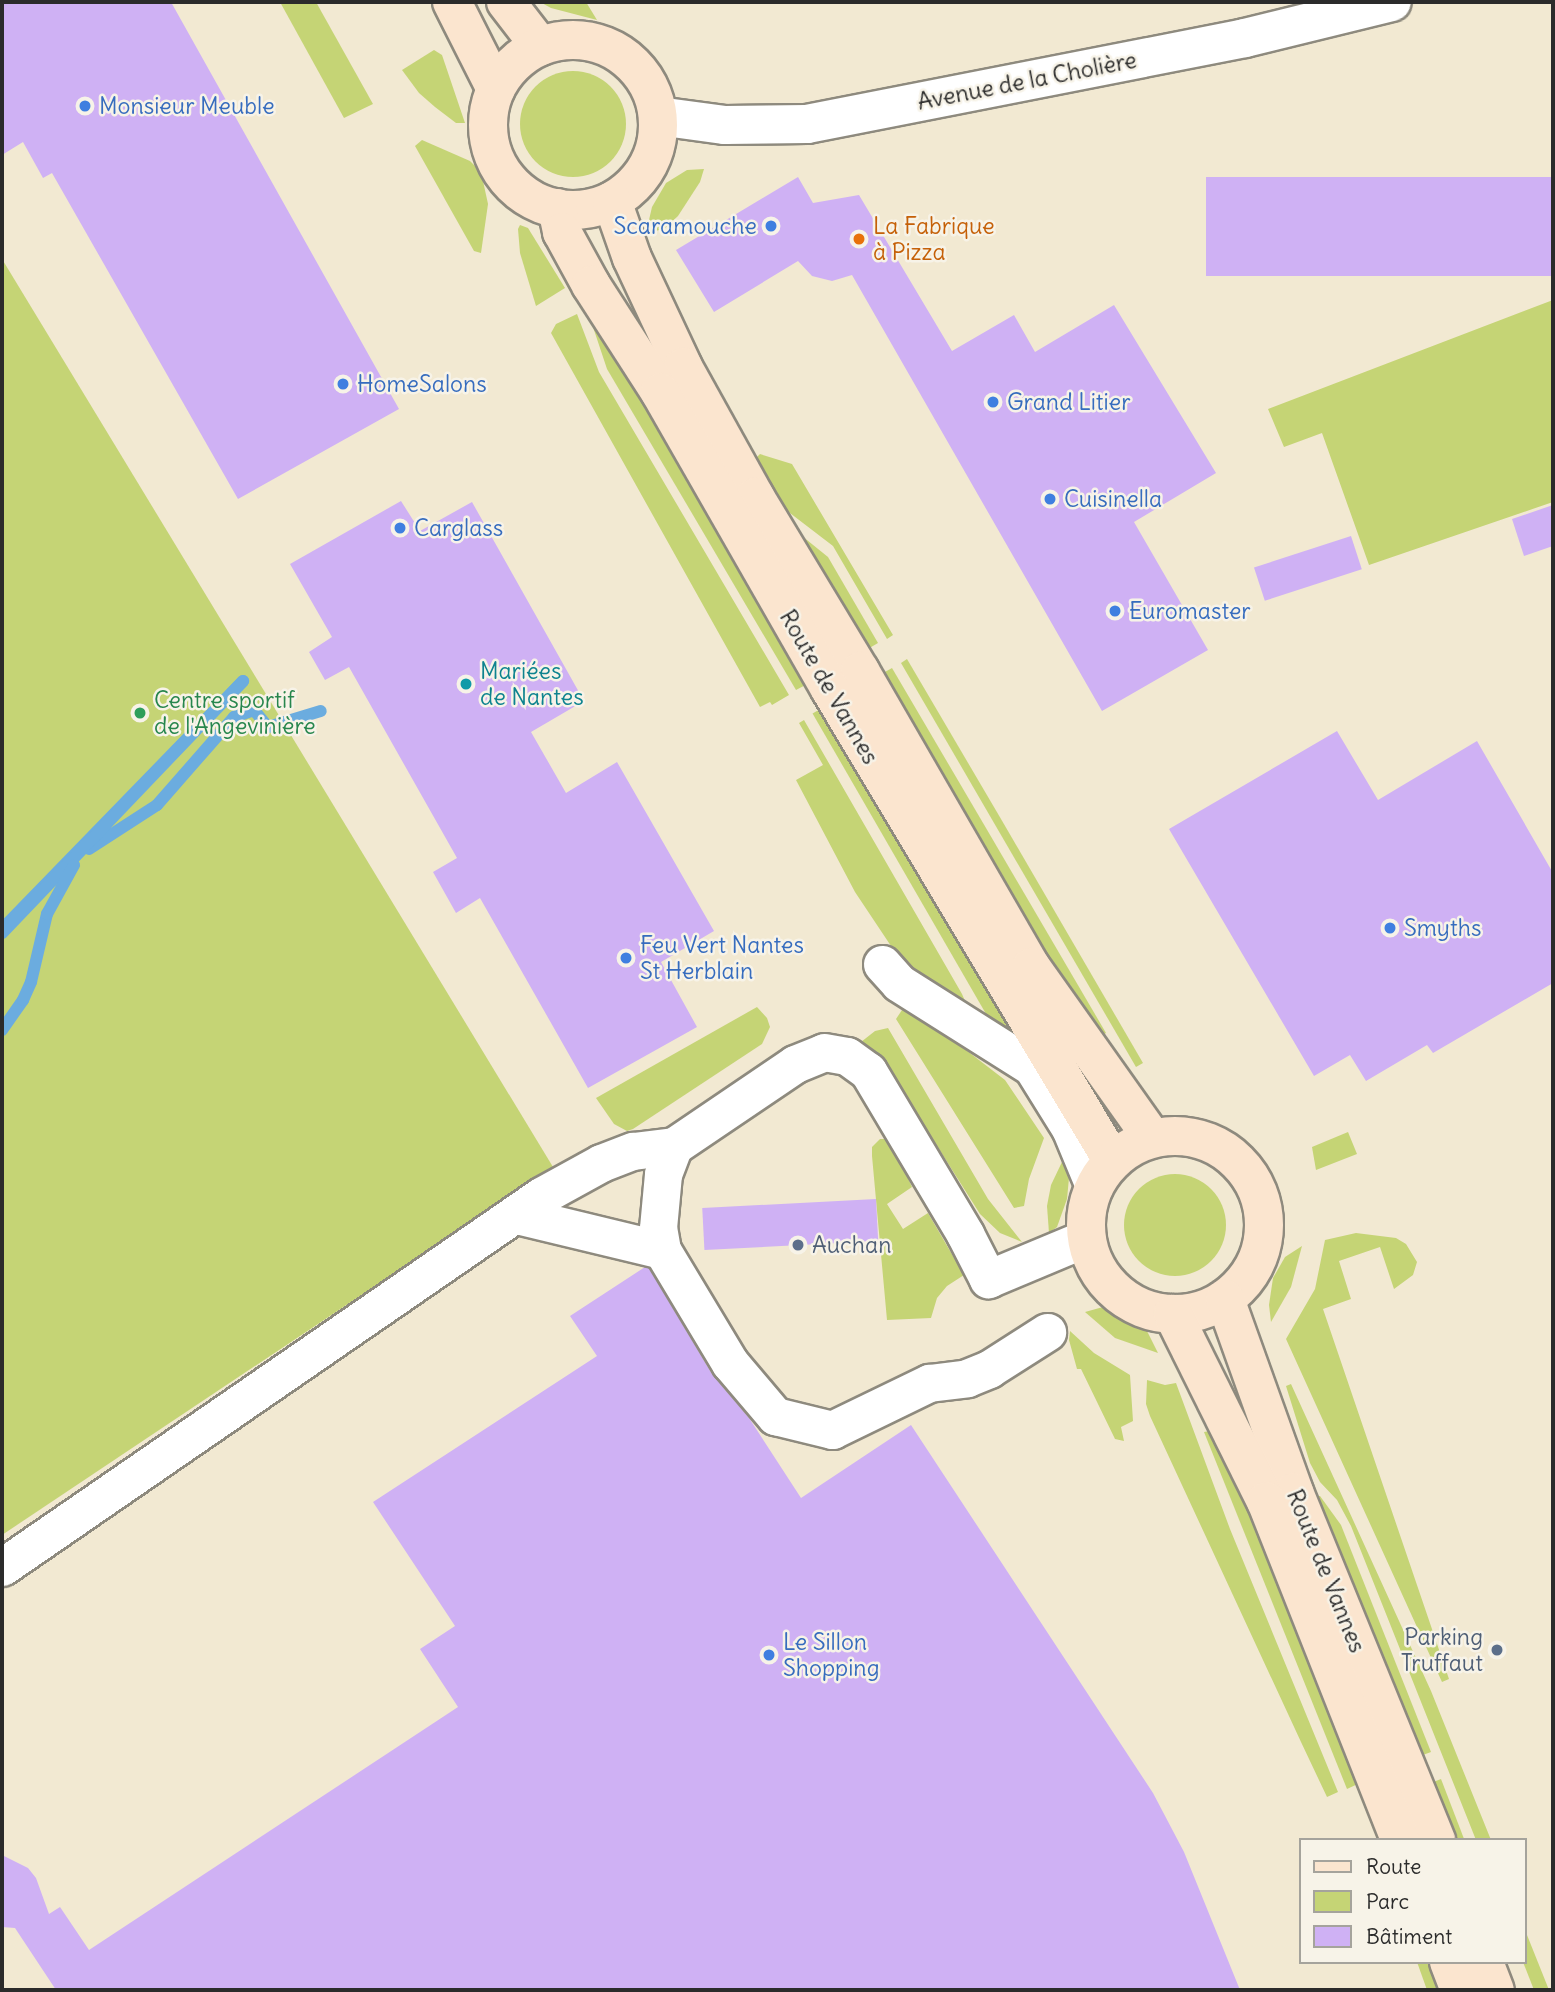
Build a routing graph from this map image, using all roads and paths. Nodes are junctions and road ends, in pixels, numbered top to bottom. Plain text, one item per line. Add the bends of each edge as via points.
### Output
1 (453, 2) edge
2 (506, 2) edge
3 (1392, 2) edge
4 (540, 46) junction
5 (496, 89) junction
6 (658, 116) junction
7 (612, 201) junction
8 (557, 208) junction
9 (882, 964) dead end
10 (1152, 1138) junction
11 (674, 1146) junction
12 (1103, 1173) junction
13 (517, 1215) junction
14 (1086, 1238) junction
15 (662, 1250) junction
16 (1225, 1299) junction
17 (1173, 1314) junction
18 (1047, 1332) dead end
19 (2, 1567) edge
20 (1399, 1838) edge
21 (1435, 1838) edge
22 (1450, 1964) edge
23 (1485, 1964) edge
24 (1460, 1990) edge
25 (1495, 1990) edge

1 - 5 main road
2 - 4 main road
3 - 6 street, Avenue de la Cholière via 1245,38 807,124 725,125
4 - 5 main road via 518,59
4 - 6 main road via 579,40 617,52 645,80
5 - 8 main road via 488,131 497,164 522,193
6 - 7 main road via 652,158 639,180
7 - 8 main road via 585,209
7 - 10 main road, Route de Vannes via 632,258 682,367 755,497 1031,967
8 - 12 main road, Route de Vannes via 562,232 591,285 660,392
9 - 12 street via 899,983 1031,1067
10 - 12 main road via 1130,1147
10 - 16 main road via 1184,1136 1218,1147 1236,1160 1258,1192 1264,1217 1259,1253 1251,1272
11 - 13 street via 634,1151 601,1163 541,1196
11 - 14 street via 795,1064 824,1052 848,1056 868,1071 988,1279
11 - 15 street via 660,1198
12 - 14 main road via 1085,1218
13 - 15 street
13 - 19 street
14 - 17 main road via 1100,1274 1116,1292 1145,1309
15 - 18 street via 730,1363 775,1416 832,1430 929,1383 967,1378 989,1369
16 - 17 main road via 1201,1311
16 - 21 main road, Route de Vannes via 1294,1492
17 - 20 main road, Route de Vannes via 1266,1501
22 - 24 main road
23 - 25 main road

